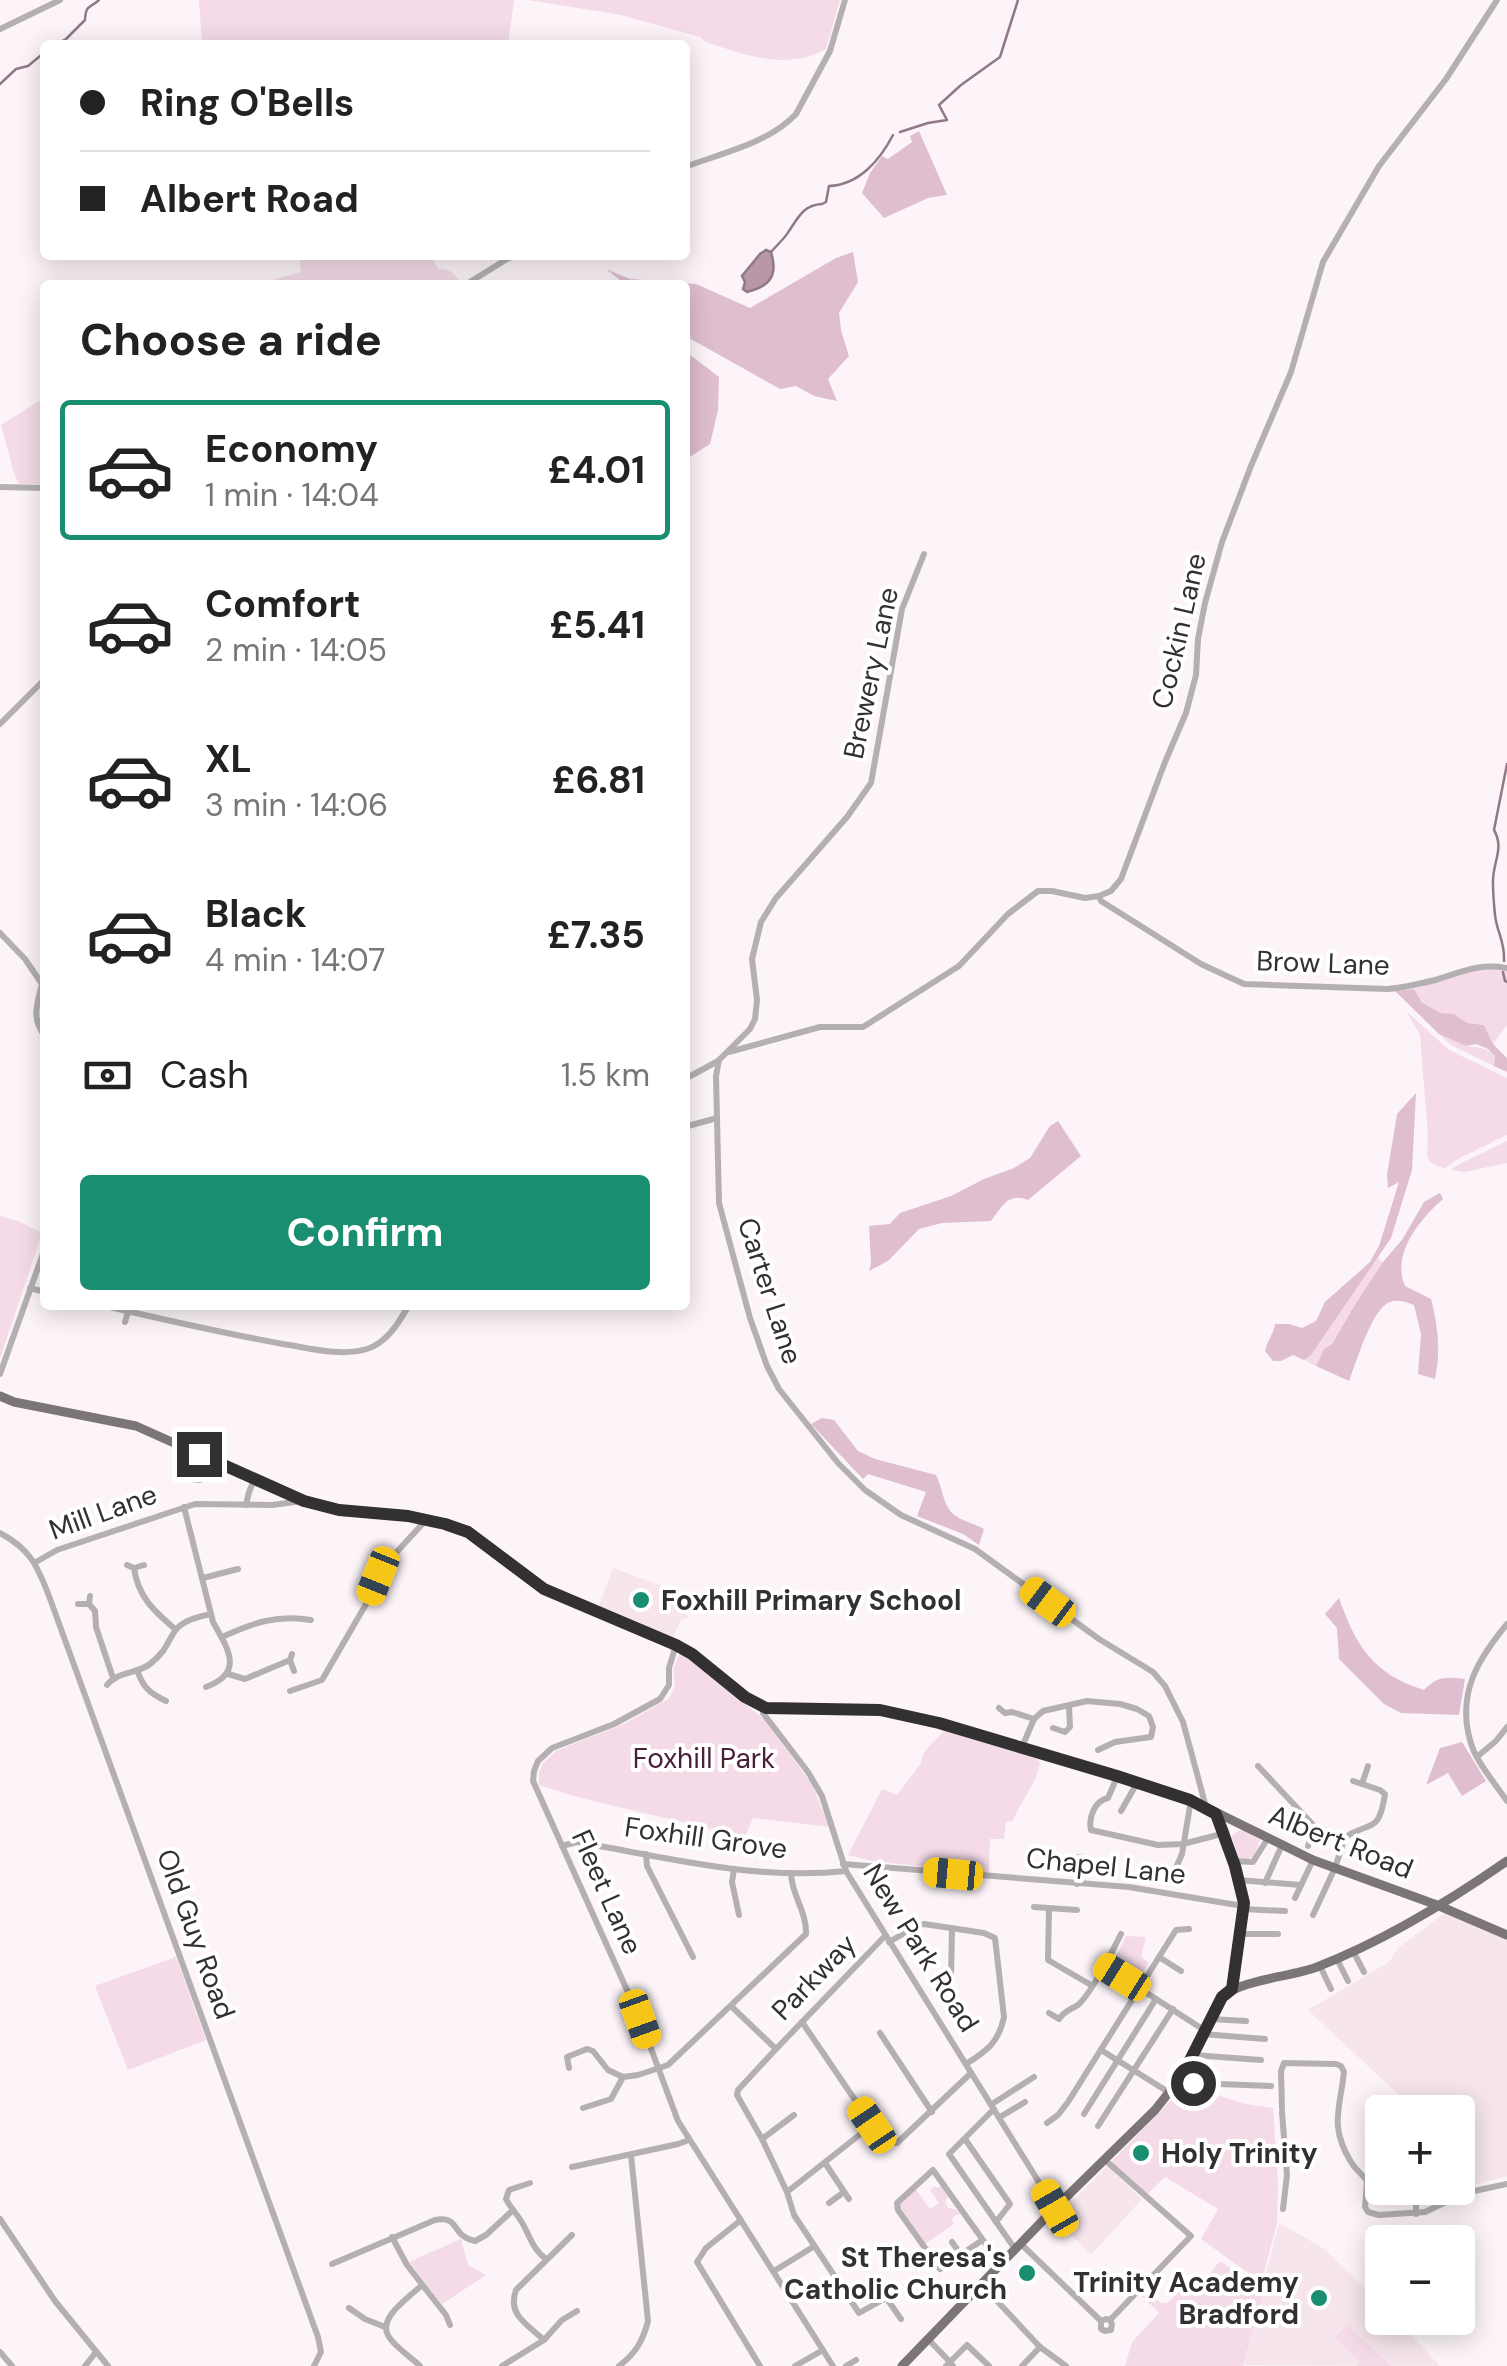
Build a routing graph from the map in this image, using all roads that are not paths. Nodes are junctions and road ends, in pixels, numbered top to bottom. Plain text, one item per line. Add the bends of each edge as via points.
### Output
1 (60, 0) edge
2 (845, 0) edge
3 (1498, 0) edge
4 (0, 29) edge
5 (690, 165) edge
6 (504, 260) edge
7 (474, 280) edge
8 (0, 487) edge
9 (40, 488) edge
10 (924, 554) dead end
11 (40, 685) edge
12 (0, 724) edge
13 (1099, 896) junction
14 (0, 933) edge
15 (1507, 968) edge
16 (40, 981) edge
17 (40, 993) edge
18 (40, 1030) edge
19 (728, 1052) junction
20 (719, 1060) junction
21 (690, 1076) edge
22 (717, 1118) junction
23 (690, 1125) edge
24 (40, 1261) edge
25 (30, 1288) junction
26 (40, 1291) edge
27 (120, 1310) edge
28 (406, 1310) edge
29 (128, 1312) junction
30 (124, 1322) dead end
31 (0, 1374) edge
32 (0, 1396) edge
33 (189, 1450) junction
34 (175, 1477) dead end
35 (186, 1478) junction
36 (255, 1478) junction
37 (200, 1480) dead end
38 (304, 1501) junction
39 (246, 1505) junction
40 (184, 1507) junction
41 (426, 1519) junction
42 (0, 1532) edge
43 (36, 1562) junction
44 (144, 1564) dead end
45 (238, 1568) dead end
46 (203, 1578) junction
47 (78, 1604) dead end
48 (211, 1614) junction
49 (313, 1620) dead end
50 (1507, 1624) edge
51 (175, 1629) junction
52 (222, 1637) junction
53 (676, 1645) junction
54 (137, 1670) junction
55 (294, 1670) dead end
56 (228, 1674) junction
57 (210, 1683) dead end
58 (290, 1691) dead end
59 (1068, 1706) junction
60 (766, 1708) junction
61 (999, 1708) dead end
62 (154, 1709) dead end
63 (1034, 1719) junction
64 (1507, 1727) edge
65 (1053, 1728) dead end
66 (1022, 1747) junction
67 (1098, 1750) dead end
68 (1478, 1756) junction
69 (1258, 1766) dead end
70 (1368, 1766) dead end
71 (1117, 1776) junction
72 (1353, 1781) dead end
73 (1137, 1783) junction
74 (1362, 1784) junction
75 (1190, 1800) junction
76 (1507, 1801) edge
77 (1206, 1808) junction
78 (1121, 1811) dead end
79 (1216, 1814) junction
80 (1315, 1827) junction
81 (1225, 1834) junction
82 (1345, 1837) junction
83 (1268, 1838) junction
84 (1183, 1844) junction
85 (1282, 1845) junction
86 (562, 1846) junction
87 (1308, 1846) dead end
88 (646, 1854) junction
89 (1078, 1857) dead end
90 (1313, 1860) junction
91 (1233, 1861) junction
92 (1507, 1861) edge
93 (844, 1868) junction
94 (1335, 1868) junction
95 (734, 1869) junction
96 (1174, 1870) dead end
97 (791, 1873) junction
98 (1238, 1880) junction
99 (1265, 1882) junction
100 (1077, 1884) junction
101 (1300, 1886) junction
102 (1295, 1898) dead end
103 (1436, 1905) junction
104 (1034, 1907) dead end
105 (1050, 1908) junction
106 (1243, 1908) junction
107 (1077, 1910) dead end
108 (1285, 1911) dead end
109 (1313, 1915) dead end
110 (739, 1916) dead end
111 (952, 1928) junction
112 (1189, 1929) dead end
113 (1121, 1934) dead end
114 (1239, 1934) junction
115 (1278, 1934) dead end
116 (1507, 1936) edge
117 (887, 1939) junction
118 (1352, 1950) junction
119 (693, 1956) dead end
120 (1159, 1957) junction
121 (1336, 1958) junction
122 (1105, 1966) junction
123 (1320, 1966) junction
124 (941, 1971) dead end
125 (1181, 1971) dead end
126 (1364, 1972) dead end
127 (1348, 1981) dead end
128 (1091, 1985) junction
129 (1140, 1988) junction
130 (1331, 1988) dead end
131 (1232, 1989) junction
132 (1156, 1999) junction
133 (731, 2006) junction
134 (1173, 2009) junction
135 (1049, 2013) dead end
136 (1210, 2019) junction
137 (1246, 2021) dead end
138 (802, 2022) junction
139 (956, 2023) dead end
140 (946, 2031) junction
141 (880, 2032) dead end
142 (1203, 2032) junction
143 (1265, 2039) dead end
144 (776, 2049) junction
145 (1100, 2050) junction
146 (1192, 2055) junction
147 (1117, 2060) junction
148 (1261, 2060) dead end
149 (966, 2064) junction
150 (568, 2068) dead end
151 (658, 2070) junction
152 (1134, 2071) junction
153 (972, 2073) junction
154 (623, 2076) junction
155 (1034, 2076) dead end
156 (1182, 2076) junction
157 (1272, 2086) dead end
158 (1170, 2093) junction
159 (1025, 2102) dead end
160 (993, 2107) junction
161 (584, 2108) dead end
162 (932, 2112) junction
163 (1084, 2114) dead end
164 (794, 2115) dead end
165 (1000, 2117) junction
166 (1047, 2122) dead end
167 (872, 2125) junction
168 (1098, 2126) dead end
169 (965, 2138) junction
170 (762, 2139) junction
171 (690, 2140) junction
172 (632, 2154) junction
173 (1105, 2160) junction
174 (824, 2162) junction
175 (572, 2167) dead end
176 (530, 2183) dead end
177 (1507, 2184) edge
178 (787, 2192) junction
179 (829, 2202) dead end
180 (1416, 2205) edge
181 (1055, 2208) junction
182 (1283, 2209) dead end
183 (512, 2210) junction
184 (1416, 2214) junction
185 (0, 2219) edge
186 (741, 2220) junction
187 (996, 2222) junction
188 (572, 2235) dead end
189 (392, 2237) junction
190 (981, 2241) junction
191 (952, 2242) dead end
192 (1018, 2246) junction
193 (813, 2247) junction
194 (961, 2255) junction
195 (546, 2259) junction
196 (332, 2264) dead end
197 (1000, 2265) junction
198 (774, 2271) junction
199 (873, 2278) dead end
200 (982, 2284) junction
201 (422, 2285) junction
202 (886, 2298) junction
203 (348, 2308) dead end
204 (577, 2312) dead end
205 (901, 2319) dead end
206 (450, 2325) dead end
207 (386, 2326) junction
208 (544, 2340) junction
209 (929, 2340) junction
210 (1040, 2347) junction
211 (823, 2350) junction
212 (0, 2352) edge
213 (96, 2352) junction
214 (856, 2360) dead end
215 (950, 2365) edge
216 (12, 2366) edge
217 (85, 2366) edge
218 (108, 2366) edge
219 (314, 2366) edge
220 (420, 2366) edge
221 (502, 2366) edge
222 (619, 2366) edge
223 (760, 2366) edge
224 (795, 2366) edge
225 (833, 2366) edge
226 (846, 2366) edge
227 (902, 2366) edge
228 (989, 2366) edge
229 (1022, 2366) edge
230 (1066, 2366) edge

1 - 4 street
2 - 5 street via 830,51 796,114 754,141
3 - 13 street, Cockin Lane via 1379,166 1323,262 1291,372 1222,542 1186,713 1121,879
6 - 7 street
8 - 9 street
10 - 19 street, Brewery Lane via 902,609 871,783 761,922 752,959 757,1013
11 - 12 street
13 - 15 street, Brow Lane via 1201,964 1244,984 1387,989 1472,966
13 - 19 street via 1038,892 959,966 863,1027 820,1028
14 - 16 street
17 - 18 street
19 - 20 street
20 - 21 street
20 - 22 street, Carter Lane
22 - 23 street
22 - 77 street, Carter Lane via 719,1203 750,1318 778,1389 865,1490 974,1549 1153,1672 1183,1722
24 - 25 street
25 - 26 street
25 - 31 street
27 - 29 street
28 - 29 street via 380,1342 342,1352
29 - 30 street
32 - 33 main road via 136,1426
33 - 35 street
33 - 36 main road
34 - 35 street
35 - 37 street
36 - 38 main road
36 - 39 street
38 - 39 street, Mill Lane
38 - 41 main road
39 - 40 street, Mill Lane
40 - 43 street, Mill Lane
40 - 46 street
41 - 53 main road via 468,1532 544,1589
41 - 58 street via 382,1568 322,1680
42 - 43 street
43 - 219 street, Old Guy Road via 318,2337 321,2352
44 - 51 street via 130,1566 142,1597
45 - 46 street
46 - 48 street
47 - 54 street via 89,1600 94,1610 110,1682
48 - 51 street
48 - 52 street
49 - 52 street via 272,1618
50 - 68 street via 1470,1679 1466,1704
51 - 54 street via 154,1661
52 - 56 street
53 - 60 main road
53 - 86 street, Fleet Lane via 660,1699 552,1748 538,1761 533,1781
54 - 62 street via 143,1686 162,1699
55 - 56 street via 291,1657 245,1679
56 - 57 street
59 - 63 street
59 - 65 street via 1070,1727
59 - 67 street via 1087,1700 1120,1704 1150,1716 1153,1738
60 - 66 main road, Albert Road via 880,1710
60 - 93 street, New Park Road via 763,1713 822,1796
61 - 63 street
63 - 66 street
64 - 68 street
66 - 71 main road, Albert Road
68 - 76 street
69 - 80 street
70 - 74 street
71 - 73 main road, Albert Road
71 - 84 street via 1108,1798 1096,1805 1091,1830
72 - 74 street
73 - 75 main road, Albert Road
73 - 78 street
74 - 82 street via 1385,1794 1383,1807 1370,1828
75 - 77 main road, Albert Road
75 - 84 street
77 - 79 main road, Albert Road
79 - 81 street
79 - 83 main road, Albert Road
80 - 82 street
80 - 87 street
81 - 84 street
81 - 91 street
82 - 94 street
83 - 85 main road, Albert Road
83 - 91 street via 1254,1862
84 - 96 street
85 - 90 main road, Albert Road
85 - 99 street
86 - 88 street, Foxhill Grove via 578,1842
86 - 151 street, Fleet Lane
88 - 95 street, Foxhill Grove
88 - 119 street via 646,1866
89 - 100 street
90 - 94 main road, Albert Road
90 - 101 street
91 - 98 street
92 - 103 main road
93 - 97 street, Foxhill Grove
93 - 100 street, Chapel Lane
93 - 117 street, New Park Road
94 - 103 main road, Albert Road
94 - 109 street
95 - 97 street, Foxhill Grove
95 - 110 street
97 - 133 street via 806,1934
98 - 99 street
98 - 106 street
99 - 101 street
100 - 106 street, Chapel Lane
101 - 102 street
103 - 116 main road, Albert Road
103 - 118 main road
104 - 105 street
105 - 107 street
105 - 128 street via 1048,1960
106 - 108 street, Chapel Lane
106 - 114 street
111 - 117 street via 920,1924
111 - 124 street via 951,1975
111 - 149 street via 990,1935 998,1943 1002,2026 993,2045
112 - 120 street via 1176,1930
113 - 122 street
114 - 115 street
114 - 131 street
117 - 138 street, Parkway
117 - 140 street, New Park Road
118 - 121 main road
118 - 126 street
120 - 125 street
120 - 129 street
121 - 123 main road
121 - 127 street
122 - 128 street
122 - 129 street
123 - 130 street
123 - 131 main road
128 - 135 street via 1059,2019
129 - 132 street
129 - 145 street
131 - 136 main road
132 - 134 street
132 - 147 street
133 - 144 street
133 - 151 street
134 - 142 street
134 - 152 street
136 - 137 street
136 - 142 main road
138 - 144 street, Parkway
138 - 167 street
139 - 140 street
140 - 149 street, New Park Road
141 - 162 street
142 - 143 street
142 - 146 main road
144 - 170 street, Parkway via 737,2094
145 - 147 street
145 - 166 street via 1068,2102
146 - 148 street
146 - 156 main road
147 - 152 street
147 - 163 street
149 - 153 street, New Park Road
150 - 154 street via 565,2054 587,2050
151 - 154 street
151 - 171 street, Fleet Lane
152 - 158 street
152 - 168 street
153 - 160 street, New Park Road
153 - 162 street
154 - 161 street via 611,2099
155 - 160 street
156 - 157 street via 1193,2083
156 - 158 main road
158 - 173 main road
159 - 165 street
160 - 165 street, New Park Road
160 - 169 street
162 - 167 street via 897,2143 882,2140
164 - 170 street
165 - 181 street, New Park Road
167 - 174 street
169 - 187 street via 1010,2204
169 - 187 street via 949,2154
170 - 178 street
171 - 172 street
171 - 186 street, Fleet Lane
172 - 175 street
172 - 222 street via 648,2321 641,2342
173 - 181 main road
173 - 192 street via 1191,2236 1106,2320
174 - 178 street
174 - 179 street via 847,2195
176 - 183 street via 509,2190
177 - 184 street
178 - 193 street
180 - 184 street
181 - 192 main road
182 - 184 street via 1281,2070 1284,2063 1336,2064 1344,2072 1336,2117 1347,2154 1367,2181 1365,2207 1380,2215
183 - 189 street via 475,2242 464,2240 446,2218
183 - 195 street
185 - 213 street
186 - 198 street, Fleet Lane
186 - 223 street via 697,2262
187 - 192 street
188 - 195 street
189 - 196 street
189 - 201 street
190 - 194 street
190 - 194 street via 932,2170 896,2207 940,2269
190 - 197 street
191 - 194 street
192 - 197 main road
193 - 198 street
193 - 202 street via 859,2313
195 - 208 street via 513,2298 516,2314
197 - 200 main road
198 - 211 street, Fleet Lane
199 - 202 street
200 - 209 main road
200 - 210 street
201 - 206 street
201 - 207 street
202 - 205 street
203 - 207 street
204 - 208 street
207 - 220 street
208 - 221 street
209 - 215 street
209 - 227 main road
210 - 229 street
210 - 230 street
211 - 224 street
211 - 225 street, Fleet Lane
212 - 216 street
213 - 217 street
213 - 218 street
214 - 226 street
215 - 228 street via 967,2345

